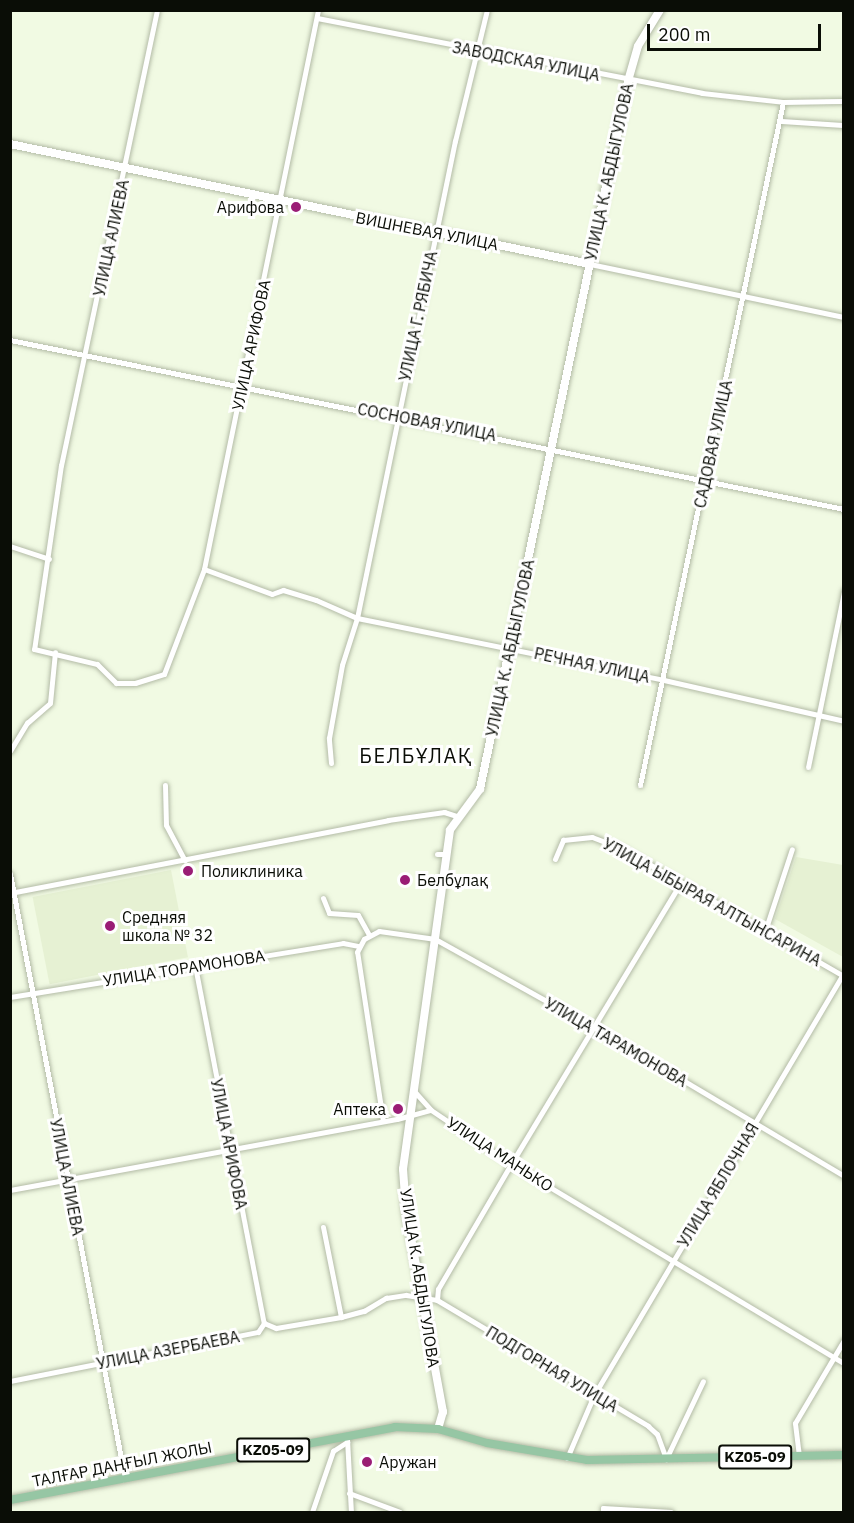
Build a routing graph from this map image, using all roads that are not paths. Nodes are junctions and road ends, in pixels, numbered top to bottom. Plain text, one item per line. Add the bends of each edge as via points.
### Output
1 (157, 10) edge
2 (318, 10) edge
3 (486, 10) edge
4 (660, 10) edge
5 (317, 18) junction
6 (476, 51) junction
7 (628, 81) junction
8 (783, 102) junction
9 (843, 102) edge
10 (780, 121) junction
11 (843, 125) edge
12 (10, 144) edge
13 (126, 168) junction
14 (280, 201) junction
15 (435, 232) junction
16 (590, 264) junction
17 (744, 295) junction
18 (843, 317) edge
19 (10, 340) edge
20 (87, 354) junction
21 (242, 385) junction
22 (397, 416) junction
23 (551, 447) junction
24 (705, 480) junction
25 (843, 509) edge
26 (10, 546) edge
27 (49, 559) junction
28 (204, 569) junction
29 (843, 591) edge
30 (357, 618) junction
31 (510, 648) junction
32 (55, 652) junction
33 (664, 680) junction
34 (819, 713) junction
35 (843, 721) edge
36 (10, 750) edge
37 (331, 763) dead end
38 (808, 767) dead end
39 (165, 785) dead end
40 (640, 785) dead end
41 (459, 817) junction
42 (792, 849) dead end
43 (437, 854) dead end
44 (447, 854) junction
45 (555, 859) dead end
46 (185, 860) junction
47 (10, 874) edge
48 (681, 882) junction
49 (12, 893) edge
50 (323, 898) dead end
51 (765, 931) junction
52 (369, 935) junction
53 (435, 939) junction
54 (358, 946) junction
55 (195, 966) junction
56 (843, 976) edge
57 (33, 992) junction
58 (10, 997) edge
59 (595, 1028) junction
60 (414, 1090) junction
61 (431, 1110) junction
62 (411, 1115) junction
63 (383, 1121) junction
64 (754, 1124) junction
65 (231, 1150) junction
66 (511, 1164) junction
67 (843, 1176) edge
68 (67, 1179) junction
69 (10, 1190) edge
70 (323, 1227) dead end
71 (672, 1260) junction
72 (422, 1297) junction
73 (437, 1300) junction
74 (341, 1317) junction
75 (264, 1323) junction
76 (843, 1340) edge
77 (833, 1357) junction
78 (102, 1363) junction
79 (843, 1363) edge
80 (10, 1381) edge
81 (704, 1382) dead end
82 (594, 1395) junction
83 (438, 1429) junction
84 (348, 1438) junction
85 (843, 1455) edge
86 (799, 1456) junction
87 (567, 1458) junction
88 (666, 1459) junction
89 (125, 1479) junction
90 (349, 1493) junction
91 (10, 1500) edge
92 (312, 1512) edge
93 (351, 1512) edge
94 (400, 1512) edge
95 (603, 1512) edge
96 (671, 1512) edge

1 - 13 street, УЛИЦА АЛИЕВА
2 - 5 street, УЛИЦА АРИФОВА
3 - 6 street, УЛИЦА Г. РЯБИЧА
4 - 7 street, УЛИЦА К. АБДЫГУЛОВА via 638,46
5 - 6 street, ЗАВОДСКАЯ УЛИЦА
5 - 14 street, УЛИЦА АРИФОВА
6 - 7 street, ЗАВОДСКАЯ УЛИЦА
6 - 15 street, УЛИЦА Г. РЯБИЧА
7 - 8 street, ЗАВОДСКАЯ УЛИЦА
7 - 16 street, УЛИЦА К. АБДЫГУЛОВА
8 - 9 street, ЗАВОДСКАЯ УЛИЦА
8 - 10 street, САДОВАЯ УЛИЦА
10 - 11 street
10 - 17 street, САДОВАЯ УЛИЦА
12 - 13 street, ВИШНЕВАЯ УЛИЦА
13 - 14 street, ВИШНЕВАЯ УЛИЦА
13 - 20 street, УЛИЦА АЛИЕВА
14 - 15 street, ВИШНЕВАЯ УЛИЦА
14 - 21 street, УЛИЦА АРИФОВА
15 - 16 street, ВИШНЕВАЯ УЛИЦА
15 - 22 street, УЛИЦА Г. РЯБИЧА
16 - 17 street, ВИШНЕВАЯ УЛИЦА
16 - 23 street, УЛИЦА К. АБДЫГУЛОВА
17 - 18 street, ВИШНЕВАЯ УЛИЦА
17 - 24 street, САДОВАЯ УЛИЦА
19 - 20 street, СОСНОВАЯ УЛИЦА
20 - 21 street, СОСНОВАЯ УЛИЦА
20 - 27 street, УЛИЦА АЛИЕВА via 61,465
21 - 22 street, СОСНОВАЯ УЛИЦА
21 - 28 street, УЛИЦА АРИФОВА
22 - 23 street, СОСНОВАЯ УЛИЦА
22 - 30 street, УЛИЦА Г. РЯБИЧА
23 - 24 street, СОСНОВАЯ УЛИЦА
23 - 31 street, УЛИЦА К. АБДЫГУЛОВА
24 - 25 street, СОСНОВАЯ УЛИЦА
24 - 33 street, САДОВАЯ УЛИЦА
26 - 27 street
27 - 32 street, УЛИЦА АЛИЕВА via 34,649
28 - 30 street, РЕЧНАЯ УЛИЦА via 273,594 283,590 316,600
28 - 32 street, УЛИЦА АРИФОВА via 164,674 135,683 116,683 97,664
29 - 34 street
30 - 31 street, РЕЧНАЯ УЛИЦА
30 - 37 street, УЛИЦА Г. РЯБИЧА via 340,676 329,738
31 - 33 street, РЕЧНАЯ УЛИЦА
31 - 41 street, УЛИЦА К. АБДЫГУЛОВА via 480,789
32 - 36 street via 50,704 27,723
33 - 34 street, РЕЧНАЯ УЛИЦА
33 - 40 street, САДОВАЯ УЛИЦА
34 - 35 street, РЕЧНАЯ УЛИЦА
34 - 38 street
39 - 46 street via 166,825
41 - 44 street, УЛИЦА К. АБДЫГУЛОВА via 450,830
41 - 46 street via 444,812 388,820
42 - 51 street
43 - 44 street
44 - 53 street, УЛИЦА К. АБДЫГУЛОВА
45 - 48 street, УЛИЦА ЫБЫРАЯ АЛТЫНСАРИНА via 562,840 592,837
46 - 49 street
47 - 49 street, УЛИЦА АЛИЕВА
48 - 51 street, УЛИЦА ЫБЫРАЯ АЛТЫНСАРИНА
48 - 59 street
49 - 57 street, УЛИЦА АЛИЕВА
50 - 52 street via 329,913 358,915
51 - 56 street, УЛИЦА ЫБЫРАЯ АЛТЫНСАРИНА
52 - 53 street, УЛИЦА ТАРАМОНОВА via 379,932
52 - 54 street
53 - 59 street, УЛИЦА ТАРАМОНОВА
53 - 60 street, УЛИЦА К. АБДЫГУЛОВА
54 - 55 street, УЛИЦА ТОРАМОНОВА via 343,943
54 - 63 street
55 - 57 street, УЛИЦА ТОРАМОНОВА
55 - 65 street, УЛИЦА АРИФОВА
56 - 64 street, УЛИЦА ЯБЛОЧНАЯ
57 - 58 street, УЛИЦА ТОРАМОНОВА
57 - 68 street, УЛИЦА АЛИЕВА
59 - 64 street, УЛИЦА ТАРАМОНОВА
59 - 66 street
60 - 61 street
60 - 62 street, УЛИЦА К. АБДЫГУЛОВА
61 - 62 street, УЛИЦА МАНЬКО
61 - 66 street, УЛИЦА МАНЬКО
62 - 63 street, УЛИЦА МАНЬКО
62 - 72 street, УЛИЦА К. АБДЫГУЛОВА via 403,1169 406,1210
63 - 65 street, УЛИЦА МАНЬКО
64 - 67 street, УЛИЦА ТАРАМОНОВА
64 - 71 street, УЛИЦА ЯБЛОЧНАЯ
65 - 68 street, УЛИЦА МАНЬКО
65 - 75 street, УЛИЦА АРИФОВА
66 - 71 street, УЛИЦА МАНЬКО
66 - 73 street via 438,1289
68 - 69 street, УЛИЦА МАНЬКО
68 - 78 street, УЛИЦА АЛИЕВА
70 - 74 street
71 - 77 street, УЛИЦА МАНЬКО
71 - 82 street, УЛИЦА ЯБЛОЧНАЯ
72 - 73 street, ПОДГОРНАЯ УЛИЦА
72 - 74 street via 386,1298 364,1311
72 - 83 street, УЛИЦА К. АБДЫГУЛОВА via 443,1412
73 - 82 street, ПОДГОРНАЯ УЛИЦА
74 - 75 street via 276,1328
75 - 78 street, УЛИЦА АЗЕРБАЕВА via 258,1332
76 - 77 street
77 - 79 street, УЛИЦА МАНЬКО
77 - 86 street via 795,1423
78 - 80 street, УЛИЦА АЗЕРБАЕВА
78 - 89 street, УЛИЦА АЛИЕВА
81 - 88 street
82 - 87 street, УЛИЦА ЯБЛОЧНАЯ
82 - 88 street, ПОДГОРНАЯ УЛИЦА via 653,1430
83 - 84 main road, ТАЛҒАР ДАҢҒЫЛ ЖОЛЫ / KZ05-09 via 395,1427
83 - 87 main road, ТАЛҒАР ДАҢҒЫЛ ЖОЛЫ / KZ05-09
84 - 89 main road, ТАЛҒАР ДАҢҒЫЛ ЖОЛЫ / KZ05-09
84 - 90 street
84 - 92 street via 333,1451
85 - 86 main road, ТАЛҒАР ДАҢҒЫЛ ЖОЛЫ / KZ05-09
86 - 88 main road, ТАЛҒАР ДАҢҒЫЛ ЖОЛЫ / KZ05-09
87 - 88 main road, ТАЛҒАР ДАҢҒЫЛ ЖОЛЫ / KZ05-09
89 - 91 main road, ТАЛҒАР ДАҢҒЫЛ ЖОЛЫ / KZ05-09
90 - 93 street
90 - 94 street
95 - 96 street via 603,1508

